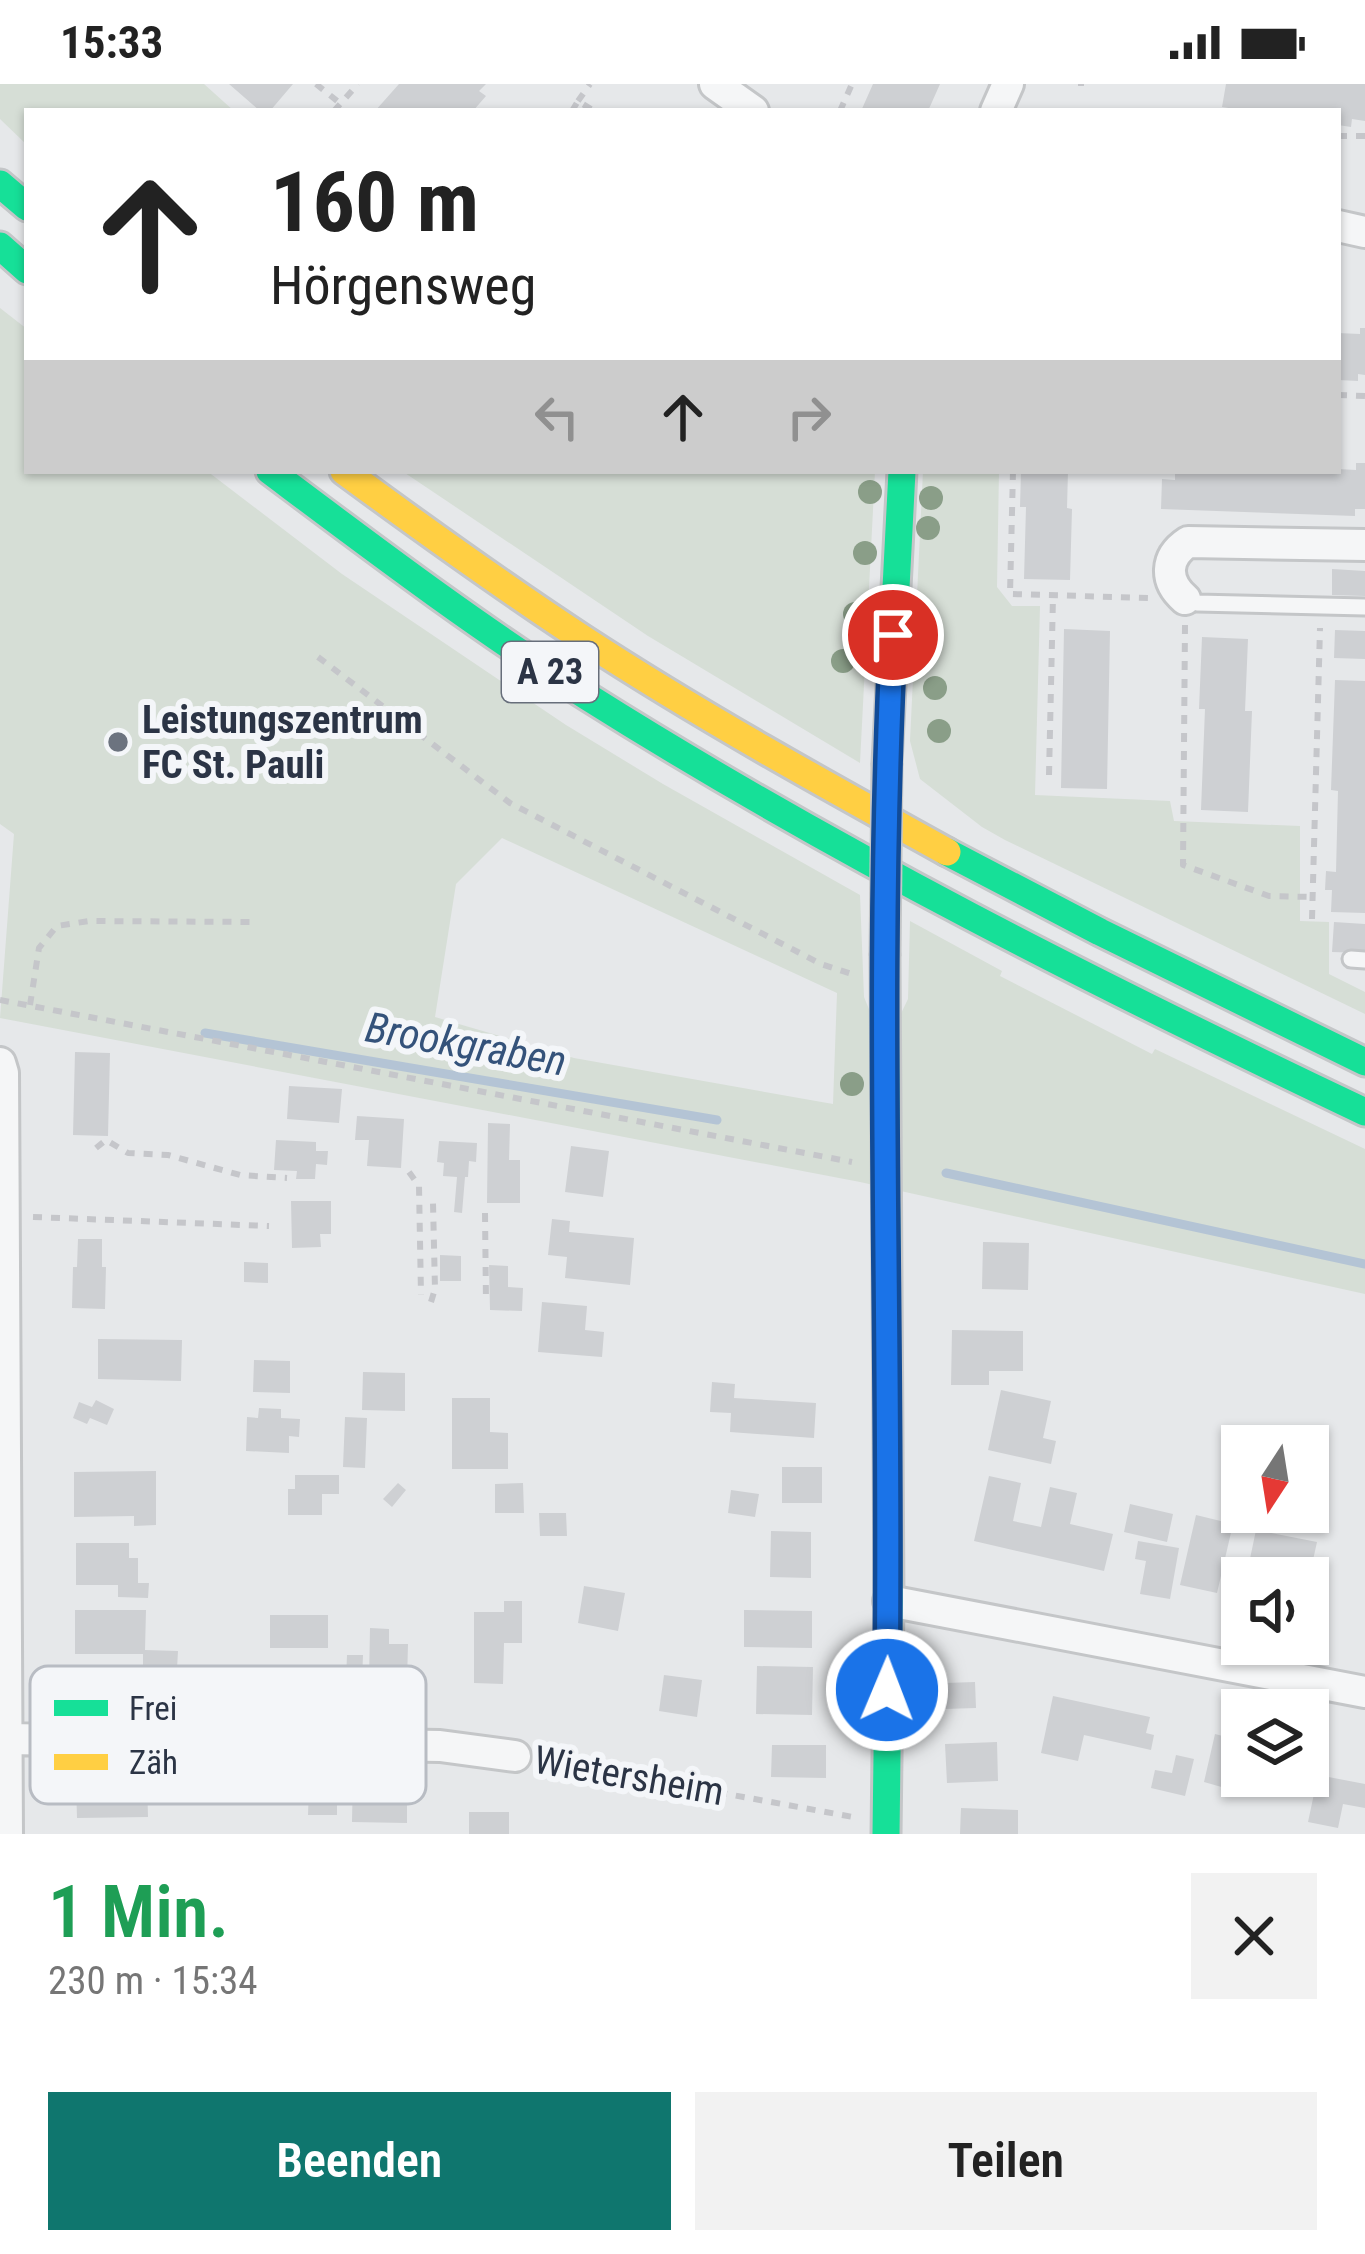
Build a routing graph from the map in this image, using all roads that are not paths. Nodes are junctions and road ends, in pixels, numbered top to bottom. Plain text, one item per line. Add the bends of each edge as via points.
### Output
1 (715, 84) edge
2 (749, 108) edge
3 (0, 184) edge
4 (24, 205) edge
5 (0, 246) edge
6 (24, 266) edge
7 (274, 474) edge
8 (348, 474) edge
9 (902, 474) edge
10 (1365, 545) edge
11 (1185, 598) joint
12 (1365, 608) edge
13 (1365, 1062) edge
14 (0, 1063) edge
15 (1365, 1112) edge
16 (2, 1392) edge
17 (889, 1601) junction
18 (1365, 1693) edge
19 (7, 1738) junction
20 (30, 1738) edge
21 (426, 1747) edge
22 (515, 1756) road end
23 (886, 1828) edge
24 (7, 1834) edge

1 - 2 street
3 - 4 main road
5 - 6 main road
7 - 15 main road, A 23 via 632,724 1041,955
8 - 13 main road, A 23 via 660,689 1046,905
9 - 17 main road, bridge via 884,985
10 - 11 street via 1188,542 1169,568
11 - 12 lane
14 - 16 street
16 - 19 street
17 - 18 street
17 - 23 main road
19 - 20 street
19 - 24 street
21 - 22 street

